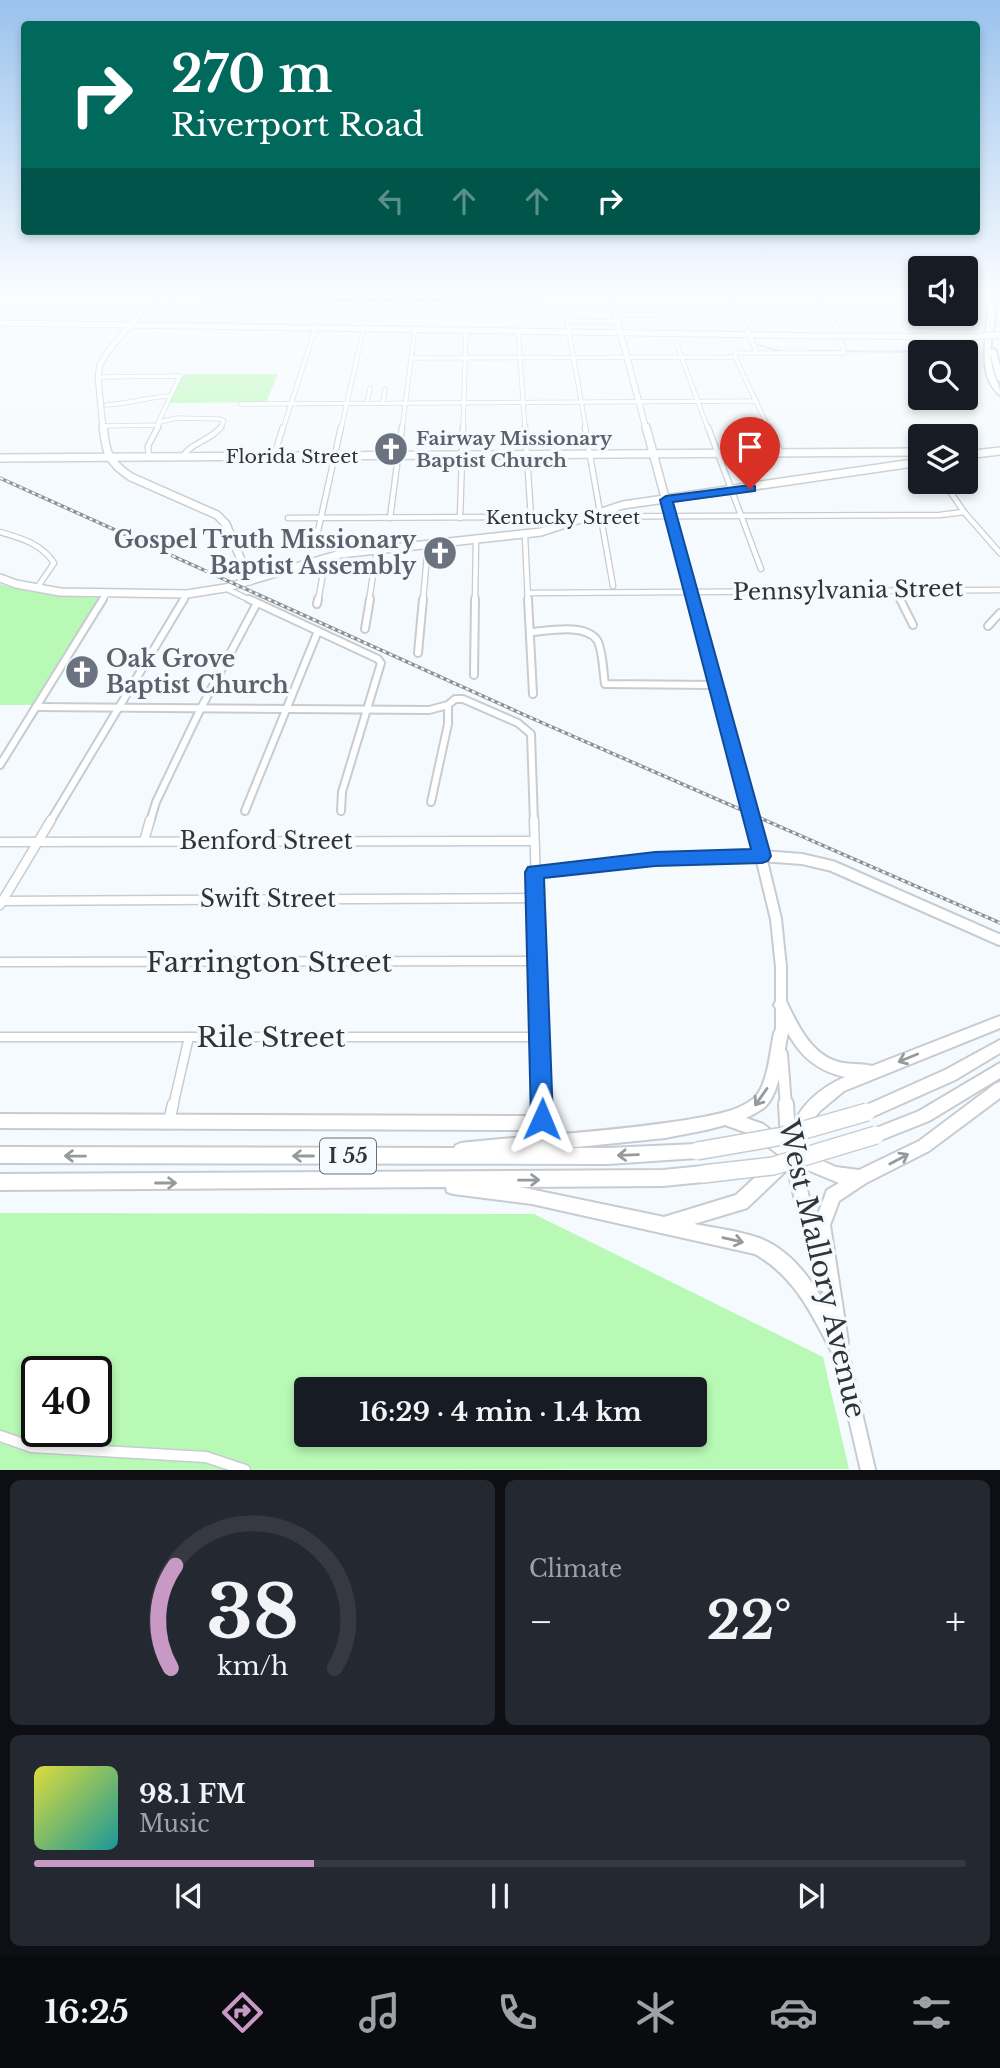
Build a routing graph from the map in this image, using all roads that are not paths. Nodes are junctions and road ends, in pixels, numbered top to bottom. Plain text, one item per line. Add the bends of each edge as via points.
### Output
1 (102, 363) edge
2 (304, 363) edge
3 (357, 363) edge
4 (411, 363) edge
5 (466, 363) edge
6 (520, 363) edge
7 (574, 363) edge
8 (629, 363) edge
9 (684, 363) edge
10 (738, 363) edge
11 (988, 363) edge
12 (98, 377) junction
13 (370, 388) dead end
14 (385, 389) dead end
15 (1000, 393) edge
16 (170, 396) junction
17 (640, 401) junction
18 (698, 401) junction
19 (757, 401) junction
20 (464, 402) junction
21 (522, 402) junction
22 (581, 402) junction
23 (291, 403) junction
24 (347, 403) junction
25 (367, 403) junction
26 (383, 403) junction
27 (405, 403) junction
28 (240, 404) dead end
29 (104, 405) junction
30 (158, 423) junction
31 (103, 426) junction
32 (1000, 451) edge
33 (908, 452) edge
34 (978, 452) edge
35 (781, 453) junction
36 (462, 454) junction
37 (589, 454) junction
38 (654, 454) junction
39 (718, 454) junction
40 (399, 455) junction
41 (527, 455) junction
42 (274, 456) junction
43 (335, 456) junction
44 (0, 457) edge
45 (109, 457) junction
46 (149, 457) junction
47 (182, 457) junction
48 (908, 464) edge
49 (732, 491) junction
50 (952, 494) edge
51 (666, 500) junction
52 (964, 512) junction
53 (601, 514) junction
54 (671, 516) junction
55 (741, 516) junction
56 (531, 517) junction
57 (583, 517) junction
58 (288, 518) dead end
59 (390, 518) junction
60 (460, 518) junction
61 (321, 519) junction
62 (0, 532) edge
63 (525, 536) junction
64 (476, 539) junction
65 (316, 540) dead end
66 (428, 544) junction
67 (377, 550) junction
68 (1000, 553) edge
69 (326, 557) junction
70 (761, 569) dead end
71 (0, 578) edge
72 (250, 581) junction
73 (613, 586) dead end
74 (37, 588) junction
75 (225, 589) junction
76 (895, 589) junction
77 (1000, 590) edge
78 (692, 592) junction
79 (107, 593) junction
80 (528, 593) junction
81 (187, 594) junction
82 (257, 603) junction
83 (317, 604) dead end
84 (1000, 613) edge
85 (913, 625) dead end
86 (988, 626) dead end
87 (365, 629) dead end
88 (318, 631) junction
89 (531, 632) junction
90 (418, 653) dead end
91 (474, 675) dead end
92 (715, 685) junction
93 (533, 694) dead end
94 (448, 705) junction
95 (36, 707) junction
96 (118, 708) junction
97 (201, 708) junction
98 (368, 708) junction
99 (285, 709) junction
100 (0, 765) edge
101 (431, 802) dead end
102 (245, 811) dead end
103 (341, 811) dead end
104 (40, 841) junction
105 (144, 841) junction
106 (533, 841) junction
107 (0, 842) edge
108 (762, 856) junction
109 (535, 872) junction
110 (536, 898) junction
111 (1, 902) edge
112 (1000, 940) edge
113 (538, 961) junction
114 (0, 962) edge
115 (781, 1005) junction
116 (1000, 1022) edge
117 (781, 1033) junction
118 (0, 1037) edge
119 (189, 1037) junction
120 (541, 1037) junction
121 (1000, 1046) edge
122 (1000, 1070) edge
123 (877, 1071) junction
124 (1000, 1089) edge
125 (543, 1107) joint
126 (727, 1120) junction
127 (0, 1121) edge
128 (169, 1121) junction
129 (0, 1155) edge
130 (791, 1155) junction
131 (414, 1156) junction
132 (860, 1178) junction
133 (412, 1181) junction
134 (0, 1182) edge
135 (666, 1224) junction
136 (839, 1348) junction
137 (0, 1436) edge
138 (863, 1448) junction
139 (245, 1469) edge
140 (863, 1469) edge
141 (868, 1469) edge

1 - 12 main road
2 - 23 street
3 - 24 street
4 - 27 street
5 - 20 street
6 - 21 street
7 - 22 street
8 - 17 main road, West Mallory Avenue
9 - 18 street
10 - 19 street
11 - 15 highway
12 - 16 street via 180,376
12 - 29 main road
13 - 25 street
14 - 26 street
16 - 29 street
16 - 30 street
17 - 18 street
17 - 22 street
17 - 38 main road, West Mallory Avenue
18 - 19 street
18 - 39 street
19 - 35 street
20 - 21 street
20 - 27 street
20 - 36 street
21 - 22 street
21 - 41 street
22 - 37 street
23 - 24 street
23 - 28 street
23 - 42 street
24 - 25 street
24 - 43 street
25 - 26 street
26 - 27 street
27 - 40 street
29 - 31 main road
30 - 31 street
30 - 46 street via 148,446
30 - 47 street via 177,418 224,421 216,436 191,444
31 - 45 main road
32 - 34 main road
33 - 35 main road, Florida Street
35 - 39 main road, Florida Street
36 - 40 main road, Florida Street
36 - 41 main road, Florida Street
36 - 60 street
37 - 38 main road, Florida Street
37 - 41 main road, Florida Street
37 - 53 street
38 - 39 main road, Florida Street
38 - 51 main road, West Mallory Avenue
39 - 49 street
40 - 43 main road, Florida Street
40 - 59 street
41 - 56 street
42 - 43 main road, Florida Street
42 - 47 main road, Florida Street
43 - 61 street
44 - 45 main road, Florida Street
45 - 46 main road, Florida Street
45 - 72 main road via 131,477 217,515 226,524
46 - 47 main road, Florida Street
48 - 49 main road
49 - 51 main road
49 - 55 street
50 - 52 street
51 - 53 main road
51 - 54 main road, West Mallory Avenue
52 - 55 street, Kentucky Street
52 - 68 street
53 - 54 street, Kentucky Street
53 - 57 main road
53 - 73 street
54 - 55 street, Kentucky Street
54 - 78 main road, West Mallory Avenue
55 - 70 street
56 - 57 street, Kentucky Street
56 - 60 street, Kentucky Street
57 - 63 main road
58 - 61 street, Kentucky Street
59 - 60 street, Kentucky Street
59 - 61 street, Kentucky Street
61 - 65 street
62 - 74 street via 39,547 51,557 52,569
63 - 64 main road
63 - 80 street
64 - 66 main road
64 - 91 street
66 - 67 main road
66 - 90 street
67 - 69 main road
67 - 87 street
69 - 72 main road
69 - 83 street
71 - 74 main road
72 - 75 main road
74 - 79 main road
75 - 81 main road
75 - 82 street
76 - 77 street, Pennsylvania Street
76 - 78 street, Pennsylvania Street
76 - 85 street
78 - 80 street, Pennsylvania Street
78 - 92 main road, West Mallory Avenue
79 - 81 main road
79 - 95 street
80 - 89 street
81 - 96 street
82 - 88 street
82 - 97 street
84 - 86 street
88 - 98 street via 381,663
88 - 99 street
89 - 92 street via 594,636 605,684
89 - 93 street
92 - 108 main road, West Mallory Avenue
94 - 98 street
94 - 101 street
94 - 106 street via 463,699 518,723 531,734
95 - 96 street
95 - 100 street
96 - 97 street
96 - 104 street
97 - 99 street
97 - 105 street via 156,802
98 - 99 street
98 - 103 street via 342,792
99 - 102 street
104 - 105 street, Benford Street
104 - 107 street, Benford Street
104 - 111 street
105 - 106 street, Benford Street
106 - 109 street
108 - 109 street via 655,859
108 - 112 main road via 822,863
108 - 115 main road, West Mallory Avenue via 776,919
109 - 110 street
110 - 111 street, Swift Street
110 - 113 street
113 - 114 street, Farrington Street
113 - 120 street
115 - 117 main road, West Mallory Avenue
115 - 123 highway via 797,1040 812,1056 842,1070
116 -> 123 highway
117 -> 126 highway via 760,1102
117 - 130 main road, West Mallory Avenue
118 - 119 street, Rile Street
119 - 120 street, Rile Street
119 - 128 street
120 - 125 street
121 -> 131 highway, I 55, bridge via 950,1075 867,1112 751,1143 608,1156
133 -> 122 highway, I 55, bridge via 663,1178 773,1166 924,1116
123 - 130 highway via 839,1086 814,1105
132 -> 124 highway via 924,1146
125 - 128 main road via 542,1119 537,1122
126 - 130 highway via 758,1129
126 - 131 highway via 637,1134
127 - 128 main road
131 -> 129 highway, I 55
130 - 132 highway via 836,1175
130 - 135 highway via 741,1202
130 - 136 main road, West Mallory Avenue
132 - 136 highway via 833,1196 822,1225
134 -> 133 highway, I 55
133 - 135 highway via 532,1196
135 -> 136 highway via 758,1246 778,1256 801,1278
136 - 138 main road, West Mallory Avenue
137 - 139 street via 32,1447 206,1457
138 - 140 main road
138 - 141 main road, West Mallory Avenue

